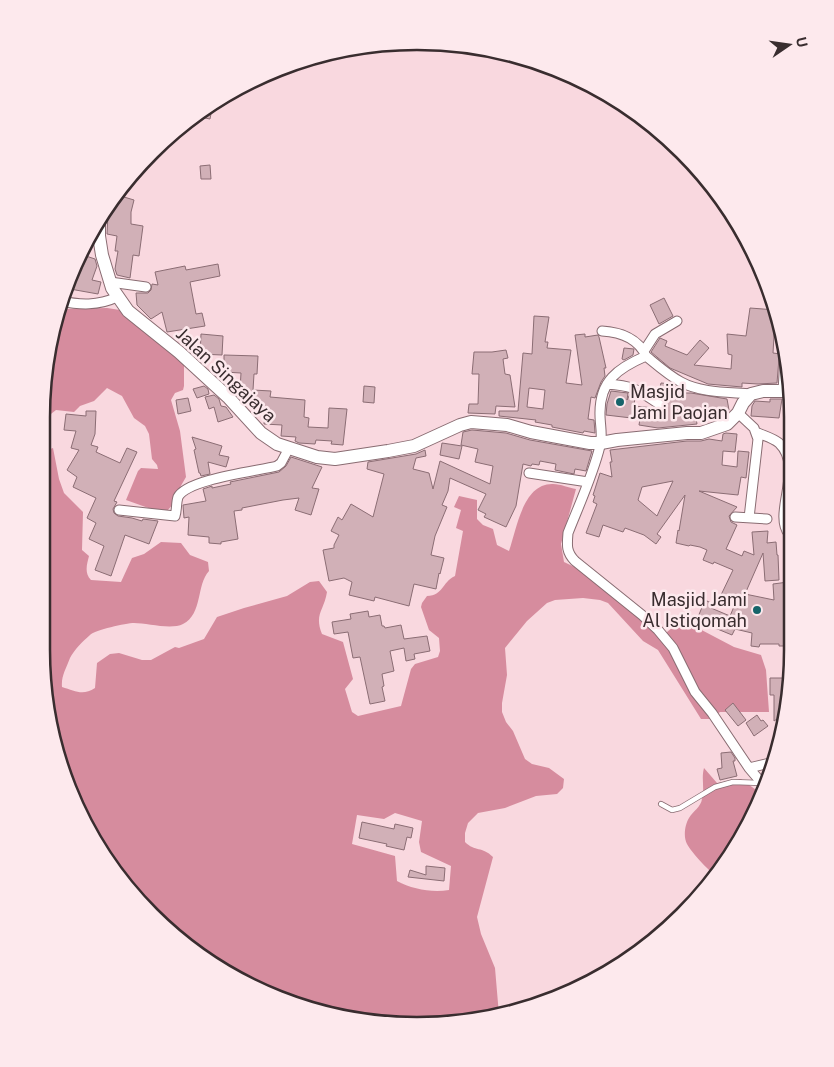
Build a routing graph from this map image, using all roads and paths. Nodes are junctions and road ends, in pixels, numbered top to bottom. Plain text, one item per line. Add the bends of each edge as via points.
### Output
1 (99, 233) edge
2 (110, 282) junction
3 (146, 287) dead end
4 (117, 297) junction
5 (68, 302) edge
6 (678, 321) dead end
7 (602, 331) dead end
8 (645, 353) junction
9 (607, 384) junction
10 (783, 391) edge
11 (751, 394) junction
12 (659, 404) dead end
13 (738, 413) junction
14 (758, 434) junction
15 (601, 443) junction
16 (289, 448) junction
17 (784, 450) edge
18 (529, 472) dead end
19 (588, 482) junction
20 (119, 510) dead end
21 (735, 517) dead end
22 (749, 518) junction
23 (767, 519) dead end
24 (766, 764) edge
25 (749, 768) junction
26 (759, 781) edge
27 (758, 785) edge
28 (661, 804) dead end

1 - 2 street, Jalan Singajaya
2 - 3 street
2 - 4 street, Jalan Singajaya
4 - 5 street via 91,305
4 - 16 street, Jalan Singajaya via 128,311 217,387 261,434
6 - 8 street via 655,334
7 - 8 street via 628,336
8 - 9 street via 618,371
8 - 11 street via 662,370 681,382 694,387
9 - 12 street via 629,386
9 - 15 street via 600,401
10 - 11 street
11 - 13 street, Jalan Singajaya
13 - 14 street
13 - 15 street, Jalan Singajaya via 727,424 701,432
14 - 17 street via 773,439
14 - 22 street
15 - 16 street, Jalan Singajaya via 576,441 507,425 471,422 414,446 388,451 335,458 317,457
15 - 19 street
16 - 20 street via 277,466 216,478 185,491 178,498 175,516
18 - 19 street
19 - 25 street via 568,533 569,555 663,636 673,648 695,692
21 - 22 street
22 - 23 street
24 - 25 street
25 - 26 street
27 - 28 lane via 733,782 715,787 680,808 672,810

